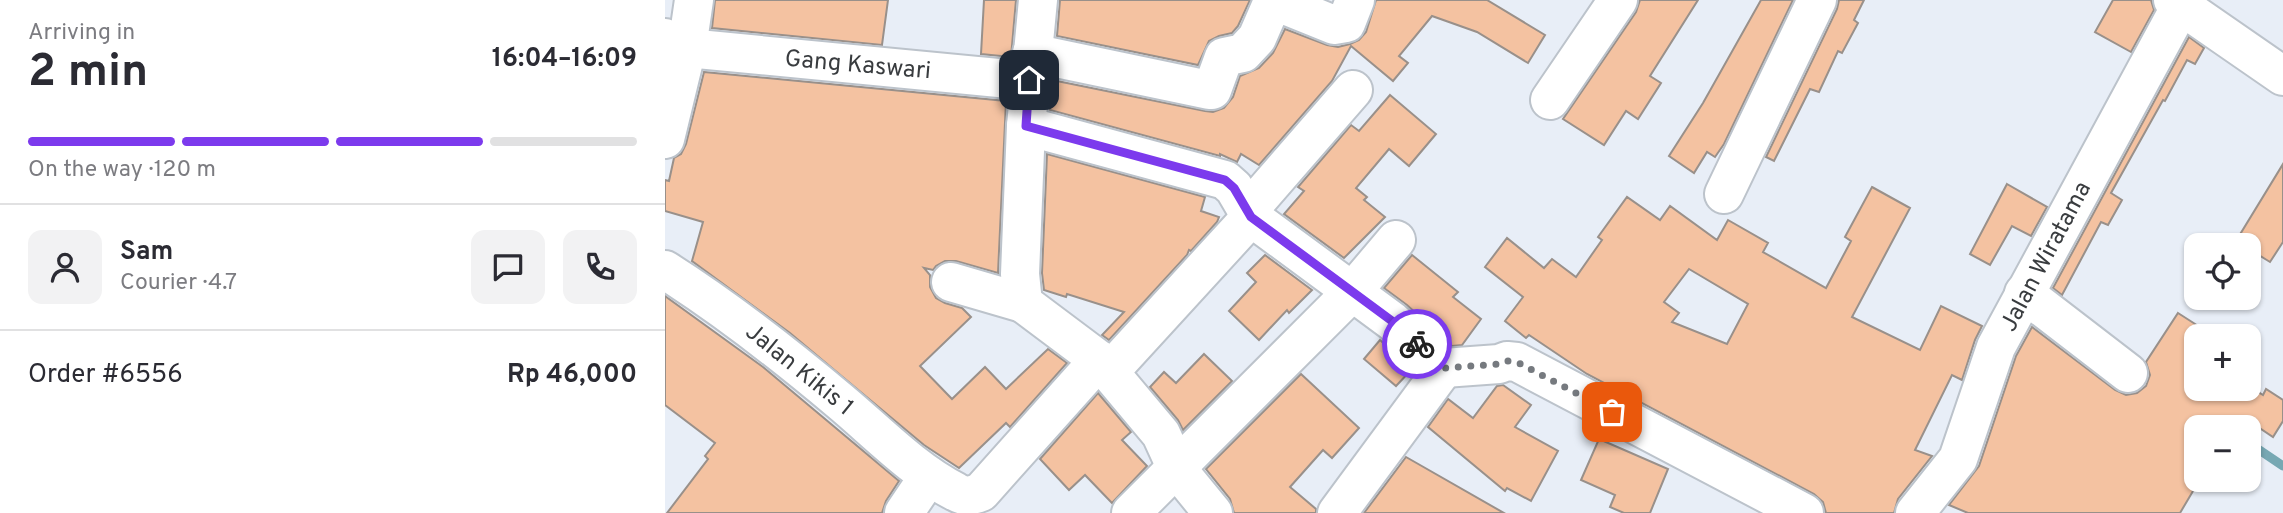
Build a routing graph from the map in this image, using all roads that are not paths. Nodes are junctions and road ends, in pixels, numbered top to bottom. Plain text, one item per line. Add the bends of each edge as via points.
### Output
1 (694, 0) edge
2 (1038, 0) edge
3 (1355, 0) edge
4 (1618, 0) edge
5 (1817, 0) edge
6 (2179, 2) edge
7 (676, 43) edge
8 (1031, 67) junction
9 (2283, 76) edge
10 (1353, 90) dead end
11 (1550, 100) dead end
12 (1026, 126) junction
13 (665, 139) edge
14 (1724, 194) dead end
15 (1249, 215) junction
16 (1396, 240) dead end
17 (665, 270) edge
18 (951, 282) dead end
19 (1352, 292) junction
20 (2024, 293) junction
21 (1023, 303) junction
22 (1104, 365) junction
23 (1444, 368) junction
24 (2128, 373) dead end
25 (1177, 468) junction
26 (924, 498) edge
27 (1131, 513) edge
28 (1213, 513) edge
29 (1337, 513) edge
30 (1804, 513) edge
31 (1915, 513) edge

1 - 7 street
2 - 8 street
3 - 8 street, Gang Kaswari via 1346,23 1334,26 1275,4 1257,38 1243,53 1224,57 1212,90
4 - 11 street
5 - 14 street
6 - 9 street
6 - 20 street, Jalan Wiratama
7 - 8 street, Gang Kaswari
7 - 13 street
8 - 12 street
10 - 15 street, Jalan Kikis 1
12 - 15 street via 1225,180
12 - 21 street
15 - 19 street
15 - 22 street, Jalan Kikis 1
16 - 19 street
17 - 26 street, Jalan Kikis 1 via 767,340
18 - 21 street
19 - 23 street
19 - 25 street
20 - 24 street
20 - 31 street, Jalan Wiratama via 1996,347 1958,459
21 - 22 street
22 - 25 street via 1161,434
22 - 26 street, Jalan Kikis 1 via 981,492
23 - 29 street
23 - 30 street via 1517,362
25 - 27 street
25 - 28 street

